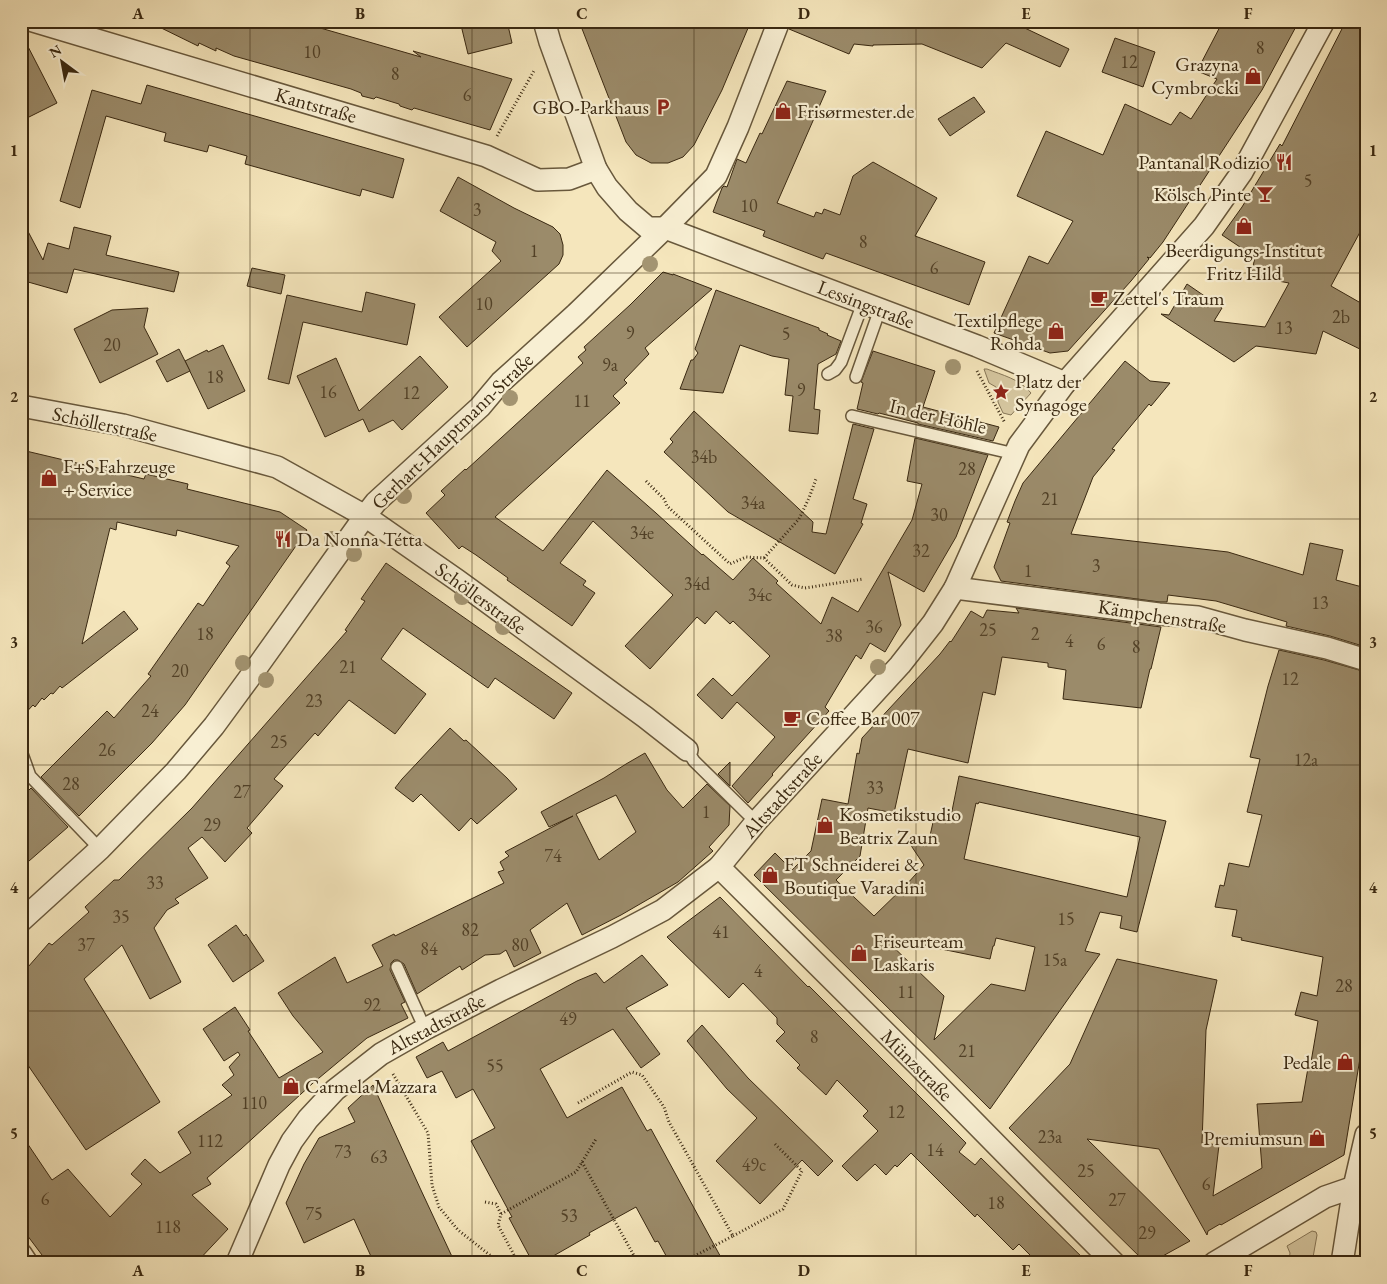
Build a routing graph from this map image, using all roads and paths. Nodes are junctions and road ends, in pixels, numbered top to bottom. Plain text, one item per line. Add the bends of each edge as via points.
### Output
1 (33, 21) edge
2 (544, 21) edge
3 (779, 21) edge
4 (1324, 21) edge
5 (550, 42) junction
6 (486, 156) junction
7 (596, 168) junction
8 (665, 228) junction
9 (872, 306) junction
10 (977, 346) junction
11 (828, 374) dead end
12 (856, 377) dead end
13 (1065, 383) junction
14 (21, 406) edge
15 (852, 416) dead end
16 (1017, 449) junction
17 (816, 479) dead end
18 (646, 482) dead end
19 (365, 516) junction
20 (764, 558) junction
21 (863, 579) dead end
22 (955, 588) junction
23 (1366, 660) edge
24 (687, 750) joint
25 (21, 751) edge
26 (756, 822) junction
27 (100, 849) junction
28 (719, 867) junction
29 (21, 921) edge
30 (396, 968) dead end
31 (425, 1029) junction
32 (381, 1054) junction
33 (578, 1103) dead end
34 (1366, 1135) edge
35 (596, 1139) dead end
36 (775, 1144) dead end
37 (582, 1162) junction
38 (1354, 1187) junction
39 (485, 1202) dead end
40 (501, 1214) junction
41 (733, 1236) junction
42 (21, 1254) edge
43 (514, 1255) dead end
44 (27, 1263) edge
45 (237, 1263) edge
46 (494, 1263) edge
47 (638, 1263) edge
48 (681, 1263) edge
49 (1114, 1263) edge
50 (1214, 1263) edge
51 (1342, 1263) edge

1 - 6 street, Kantstraße
2 - 5 street, Lessingstraße
3 - 8 street, Gerhart-Hauptmann-Straße via 716,176
4 - 13 street, Altstadtstraße via 1242,172 1204,226
5 - 6 path
5 - 7 street, Lessingstraße
6 - 7 street, Kantstraße via 538,180 569,180
7 - 8 street, Lessingstraße via 607,187 628,211 648,228
8 - 9 street, Lessingstraße
8 - 19 street, Gerhart-Hauptmann-Straße
9 - 10 street, Lessingstraße
9 - 11 lane via 835,370
9 - 12 lane
10 - 13 street, Lessingstraße
10 - 16 path via 975,368
13 - 16 street, Altstadtstraße
14 - 19 street, Schöllerstraße via 123,425 277,467
15 - 16 lane, In der Höhle
16 - 22 street, Altstadtstraße
17 - 20 path via 798,520
18 - 20 path via 667,506 730,564 746,557
19 - 24 street, Schöllerstraße
19 - 27 street, Gerhart-Hauptmann-Straße via 214,726 176,771
20 - 21 path via 792,585 805,588
22 - 23 street, Kämpchenstraße via 1198,617
22 - 26 street, Altstadtstraße via 900,665
24 - 26 lane, Schöllerstraße via 694,761
25 - 27 lane via 30,776
26 - 28 street, Altstadtstraße
27 - 29 street, Gerhart-Hauptmann-Straße
28 - 31 street, Altstadtstraße via 663,910
28 - 49 street, Münzstraße
30 - 31 lane
31 - 32 street, Altstadtstraße
32 - 45 street, Altstadtstraße via 335,1090 308,1118 279,1165
32 - 46 path via 428,1133 432,1185 439,1207 458,1230 491,1256
33 - 41 path via 632,1072 642,1074 664,1107 669,1122
34 - 38 street
35 - 37 path
36 - 41 path via 802,1171 783,1209
37 - 40 path via 576,1172
37 - 47 path
38 - 50 street via 1325,1197
38 - 51 street
39 - 40 path via 496,1204
40 - 43 path via 498,1225
41 - 48 path
42 - 44 street

